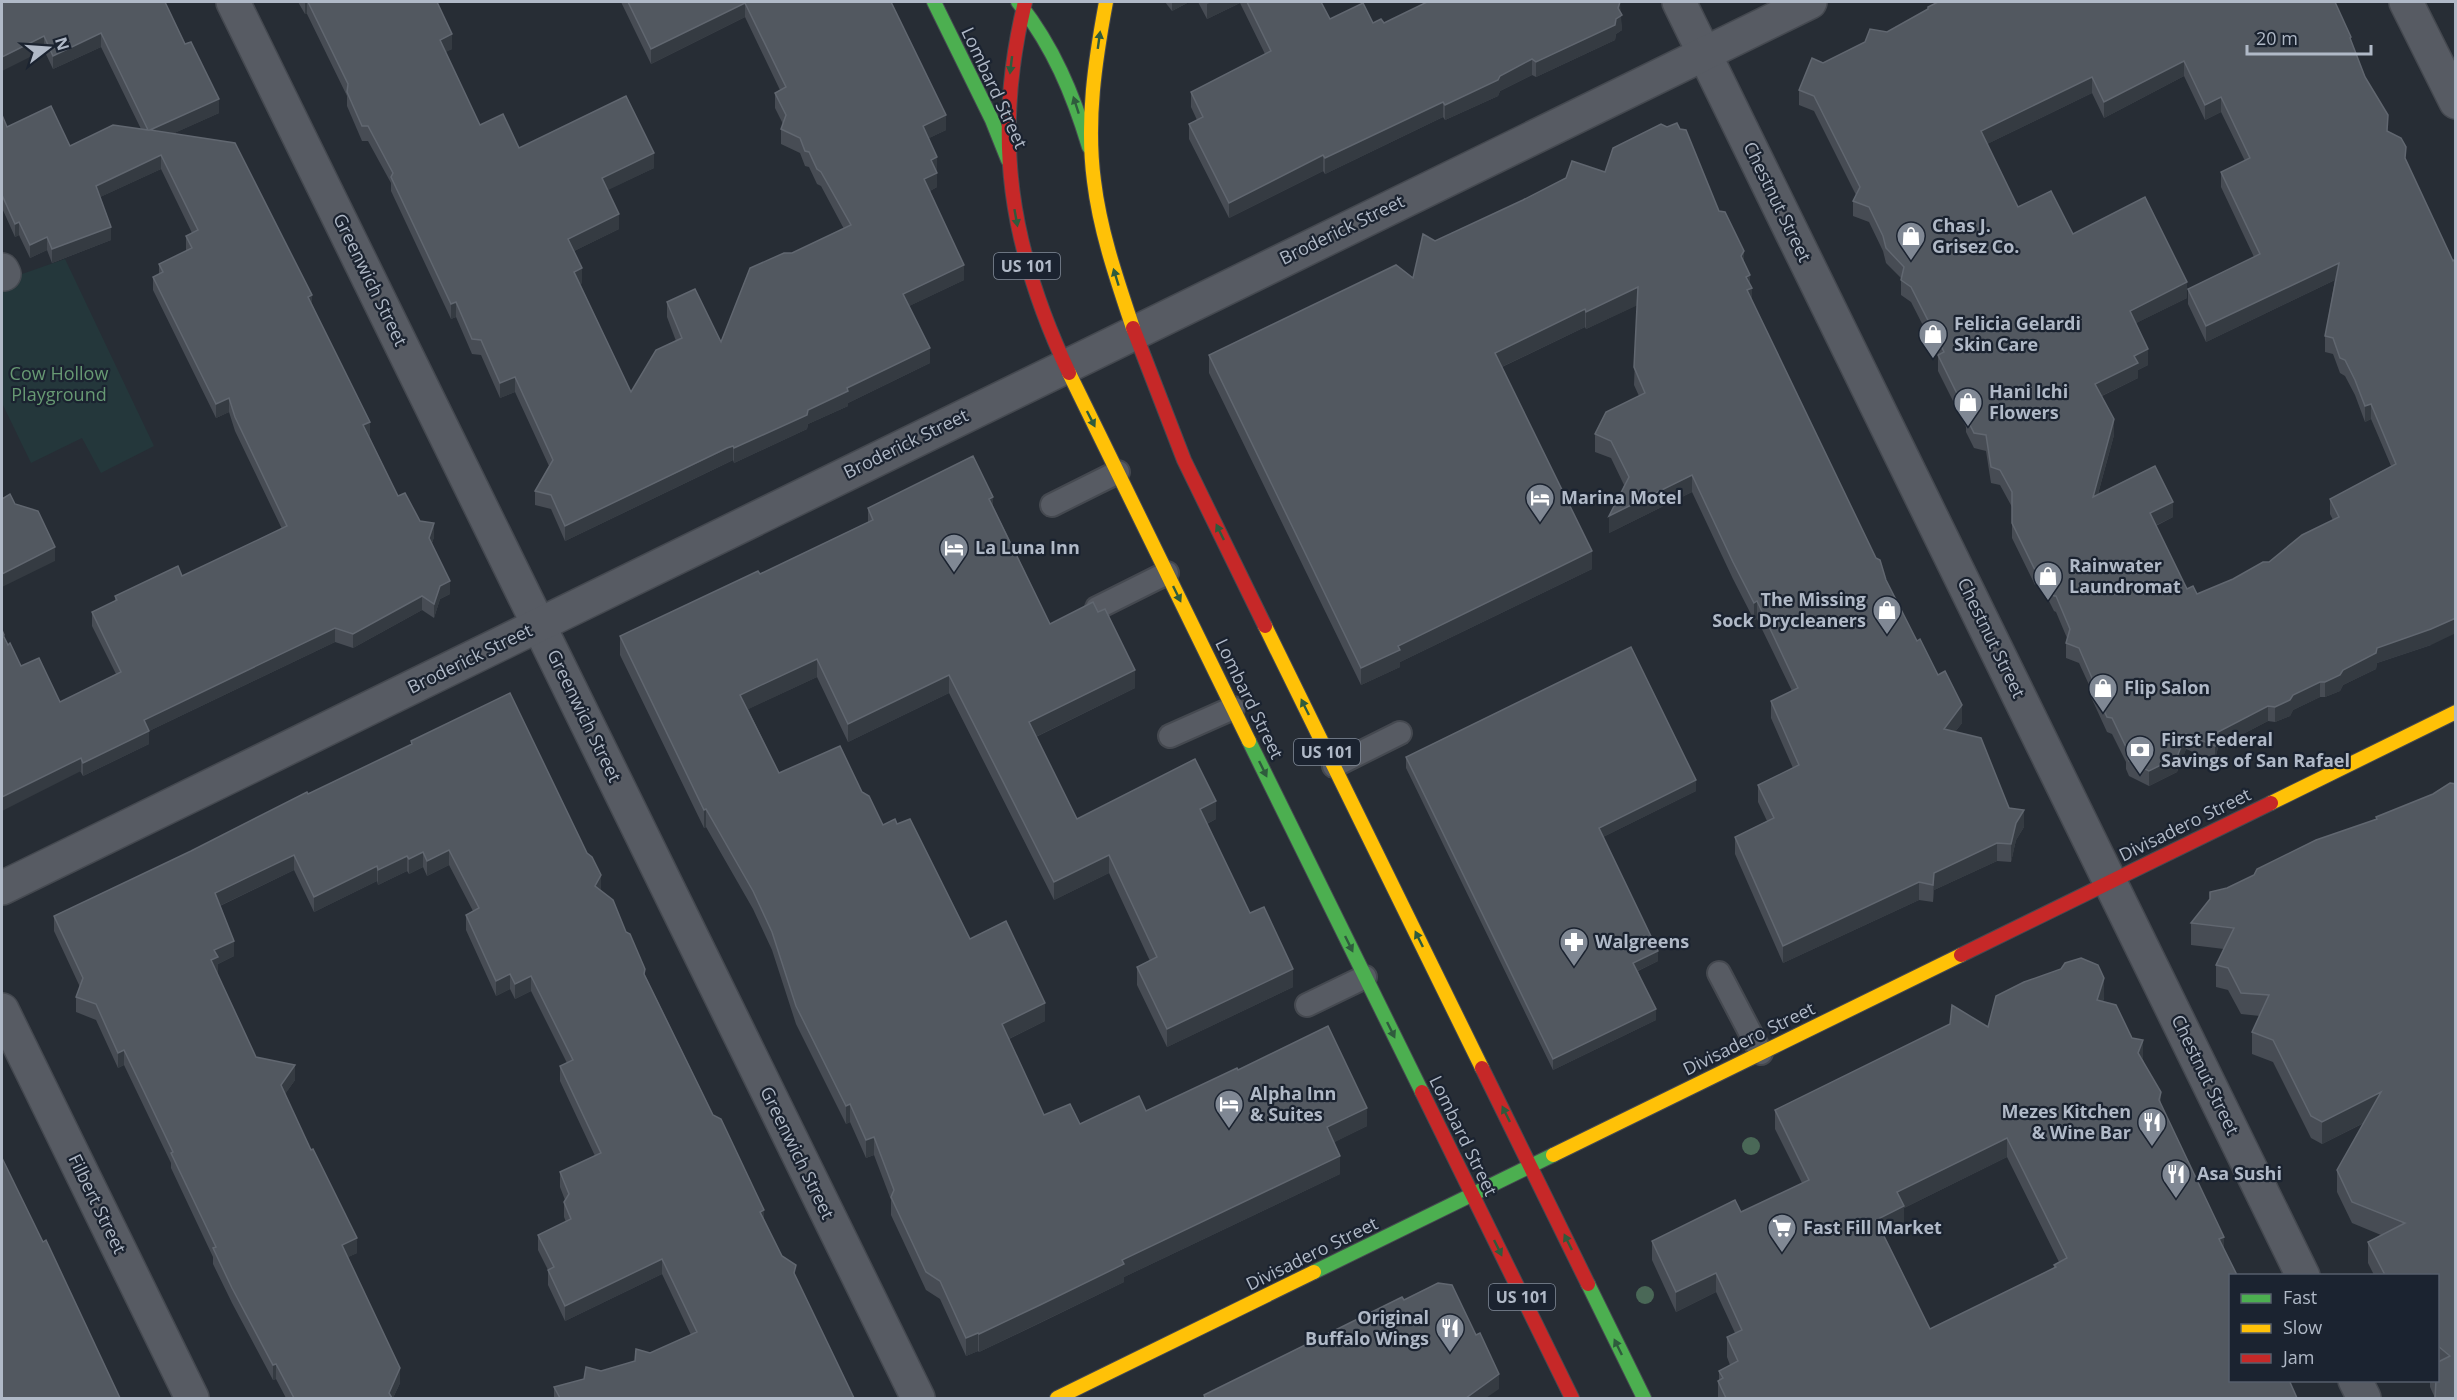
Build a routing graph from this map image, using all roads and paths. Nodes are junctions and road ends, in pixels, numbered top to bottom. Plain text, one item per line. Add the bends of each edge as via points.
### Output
1 (233, 2) edge
2 (934, 2) edge
3 (1106, 2) edge
4 (1679, 2) edge
5 (1810, 2) edge
6 (2406, 2) edge
7 (1022, 3) edge
8 (1704, 53) junction
9 (2456, 102) edge
10 (1008, 160) junction
11 (1092, 161) junction
12 (1134, 333) junction
13 (1065, 366) junction
14 (1118, 472) junction
15 (1052, 505) dead end
16 (1167, 573) junction
17 (1097, 608) edge
18 (539, 625) junction
19 (1233, 708) junction
20 (2456, 712) edge
21 (1400, 733) dead end
22 (1170, 736) dead end
23 (1334, 766) junction
24 (2111, 882) junction
25 (2, 888) edge
26 (1719, 973) dead end
27 (1365, 977) junction
28 (1307, 1005) dead end
29 (2, 1010) edge
30 (1761, 1053) junction
31 (1531, 1167) junction
32 (1472, 1196) junction
33 (2303, 1274) edge
34 (2356, 1382) edge
35 (192, 1398) edge
36 (918, 1398) edge
37 (1057, 1398) edge
38 (1572, 1398) edge
39 (1644, 1398) edge
40 (2364, 1398) edge

1 - 18 street, Greenwich Street
2 - 10 main road, Lombard Street
11 -> 3 main road, US 101 via 1091,117
4 - 8 street, Chestnut Street
5 - 8 street, Broderick Street
6 - 9 street
7 -> 10 main road, US 101 via 1009,84
11 -> 7 main road via 1072,92
8 - 12 street, Broderick Street
8 - 24 street, Chestnut Street
10 -> 13 main road, Lombard Street / US 101 via 1021,245
12 -> 11 main road, US 101 via 1096,199
12 - 13 street, Broderick Street
23 -> 12 main road, US 101 via 1190,471
13 -> 14 main road, Lombard Street / US 101
13 - 18 street, Broderick Street
14 - 15 lane
14 - 16 main road, Lombard Street / US 101
16 - 17 lane
16 -> 19 main road, Lombard Street / US 101
18 - 25 street, Broderick Street
18 - 36 street, Greenwich Street
19 - 22 lane
19 -> 27 main road, Lombard Street / US 101
20 - 24 main road, Divisadero Street
21 - 23 lane
31 -> 23 main road, US 101
24 - 30 main road, Divisadero Street
24 - 33 street, Chestnut Street
26 - 30 lane
27 - 28 lane
27 -> 32 main road, Lombard Street / US 101
29 - 35 street, Filbert Street
30 - 31 main road, Divisadero Street
31 - 32 main road, Divisadero Street
39 -> 31 main road, US 101
32 - 37 main road, Divisadero Street
32 -> 38 main road, Lombard Street / US 101
34 - 40 street

